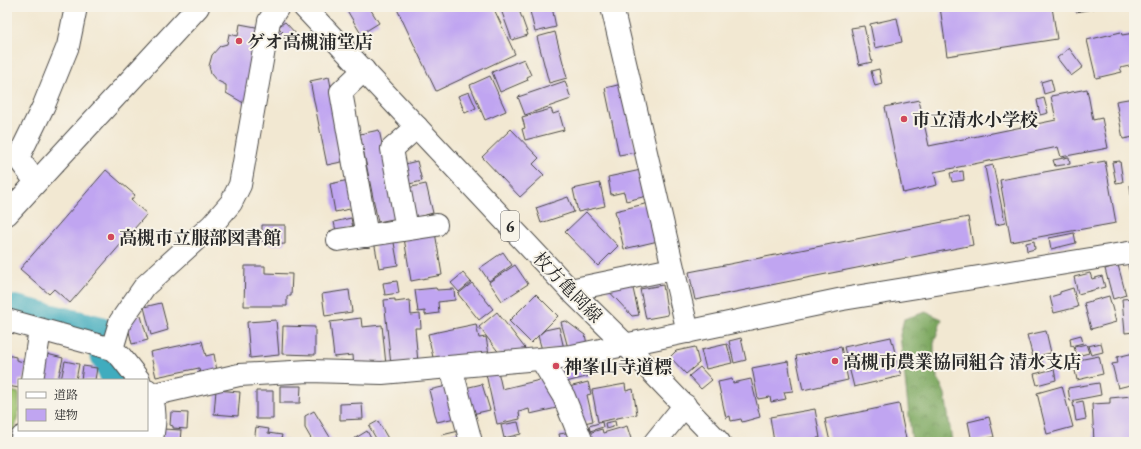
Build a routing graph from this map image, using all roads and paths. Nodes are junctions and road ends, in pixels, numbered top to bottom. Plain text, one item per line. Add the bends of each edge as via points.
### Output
1 (76, 7) edge
2 (198, 7) edge
3 (278, 7) edge
4 (304, 7) edge
5 (612, 7) edge
6 (364, 70) junction
7 (418, 127) junction
8 (36, 182) junction
9 (7, 214) edge
10 (436, 225) dead end
11 (407, 230) junction
12 (367, 236) junction
13 (338, 240) dead end
14 (1134, 252) edge
15 (672, 269) junction
16 (570, 290) junction
17 (7, 320) edge
18 (40, 330) junction
19 (688, 332) junction
20 (626, 345) junction
21 (112, 349) junction
22 (542, 360) junction
23 (451, 367) junction
24 (32, 379) edge
25 (139, 379) edge
26 (148, 388) edge
27 (148, 395) edge
28 (685, 405) junction
29 (21, 436) edge
30 (152, 438) edge
31 (471, 442) edge
32 (582, 442) edge
33 (655, 442) edge
34 (719, 442) edge

1 - 8 street via 68,46 44,105 18,158
2 - 8 street
3 - 21 street via 269,21 240,185 231,203 212,225 145,286 120,322
4 - 6 street, 枚方亀岡線 / 6
5 - 15 street
6 - 7 street, 枚方亀岡線 / 6
6 - 12 street via 341,92
7 - 11 street via 392,149
7 - 16 street, 枚方亀岡線 / 6
8 - 9 street
10 - 11 street
11 - 12 street
12 - 13 street
14 - 19 street via 843,299
15 - 16 street
15 - 19 street
16 - 20 street, 枚方亀岡線 / 6
17 - 18 street
18 - 21 street
18 - 24 street
19 - 20 street
20 - 22 street
20 - 28 street, 枚方亀岡線 / 6
21 - 25 street
22 - 23 street
22 - 32 street via 564,397
23 - 26 street via 382,373 309,371 239,375
23 - 31 street
27 - 30 street via 154,416
28 - 33 street
28 - 34 street, 枚方亀岡線 / 6
29 - 30 street

